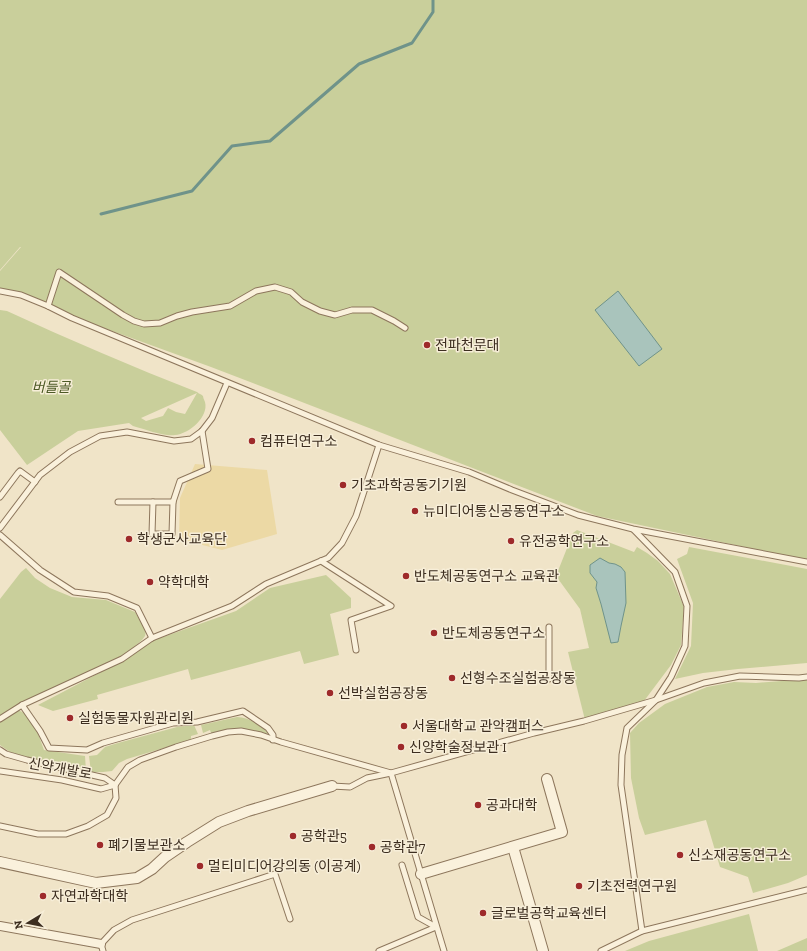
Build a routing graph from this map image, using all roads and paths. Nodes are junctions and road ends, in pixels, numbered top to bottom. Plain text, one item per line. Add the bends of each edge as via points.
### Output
1 (0, 291) edge
2 (48, 306) junction
3 (405, 328) dead end
4 (227, 383) junction
5 (202, 431) junction
6 (379, 445) junction
7 (35, 482) junction
8 (0, 497) edge
9 (118, 502) dead end
10 (153, 502) junction
11 (173, 502) junction
12 (0, 518) edge
13 (5, 522) junction
14 (0, 528) edge
15 (633, 529) junction
16 (0, 535) edge
17 (321, 561) junction
18 (807, 562) edge
19 (549, 627) dead end
20 (152, 638) junction
21 (356, 650) dead end
22 (807, 677) edge
23 (549, 679) dead end
24 (656, 700) junction
25 (22, 705) junction
26 (0, 719) edge
27 (273, 740) junction
28 (0, 750) edge
29 (0, 771) edge
30 (391, 773) junction
31 (547, 779) dead end
32 (115, 785) junction
33 (332, 786) joint
34 (0, 826) edge
35 (513, 846) junction
36 (0, 862) edge
37 (402, 866) dead end
38 (421, 874) junction
39 (807, 890) edge
40 (290, 919) dead end
41 (0, 926) edge
42 (436, 927) junction
43 (642, 931) junction
44 (102, 948) edge
45 (379, 951) edge
46 (444, 951) edge
47 (543, 951) edge
48 (601, 951) edge

1 - 2 lane via 21,295
2 - 3 lane via 59,272 123,315 144,324 160,323 192,312 230,306 256,291 275,287 291,292 302,302 320,311 335,315 352,310 372,310
2 - 4 lane
4 - 5 lane via 212,418
4 - 6 lane
5 - 7 lane via 191,439 174,441 127,432 100,436 70,452 40,475
5 - 11 lane via 208,469 180,481
6 - 15 lane via 469,472 578,515
6 - 17 lane via 356,516 342,543 328,558
7 - 8 lane via 20,471
7 - 13 lane
9 - 10 lane
10 - 11 lane
10 - 11 lane via 152,534 172,534
12 - 13 lane
13 - 14 lane
15 - 18 lane
15 - 24 lane via 675,572 687,606 685,646 671,677
16 - 20 lane via 40,570 74,592 108,596 137,608
17 - 20 lane via 266,584 232,606
17 - 21 lane via 391,606 351,620
19 - 23 lane
20 - 25 lane via 122,659
22 - 24 lane via 740,676 704,683
24 - 30 lane
24 - 43 lane via 627,728 622,755 621,785
25 - 26 lane
25 - 27 lane via 48,748 87,750 173,723 197,722 243,711 268,728
27 - 30 lane
27 - 32 lane via 241,732 212,736 140,760 128,767
28 - 32 lane via 27,760 105,778
29 - 32 lane, 신약개발로 via 62,780 101,789
30 - 33 lane via 367,778 350,787
30 - 38 lane
31 - 35 street via 562,832
32 - 34 lane via 116,798 107,815 66,834 38,834
33 - 36 street via 219,822 136,878 96,883
35 - 38 street
35 - 47 street
37 - 42 lane via 418,917
38 - 42 lane
39 - 43 lane
40 - 44 lane via 275,874 132,920 114,930
41 - 44 street
42 - 45 lane
42 - 46 lane
43 - 48 lane

